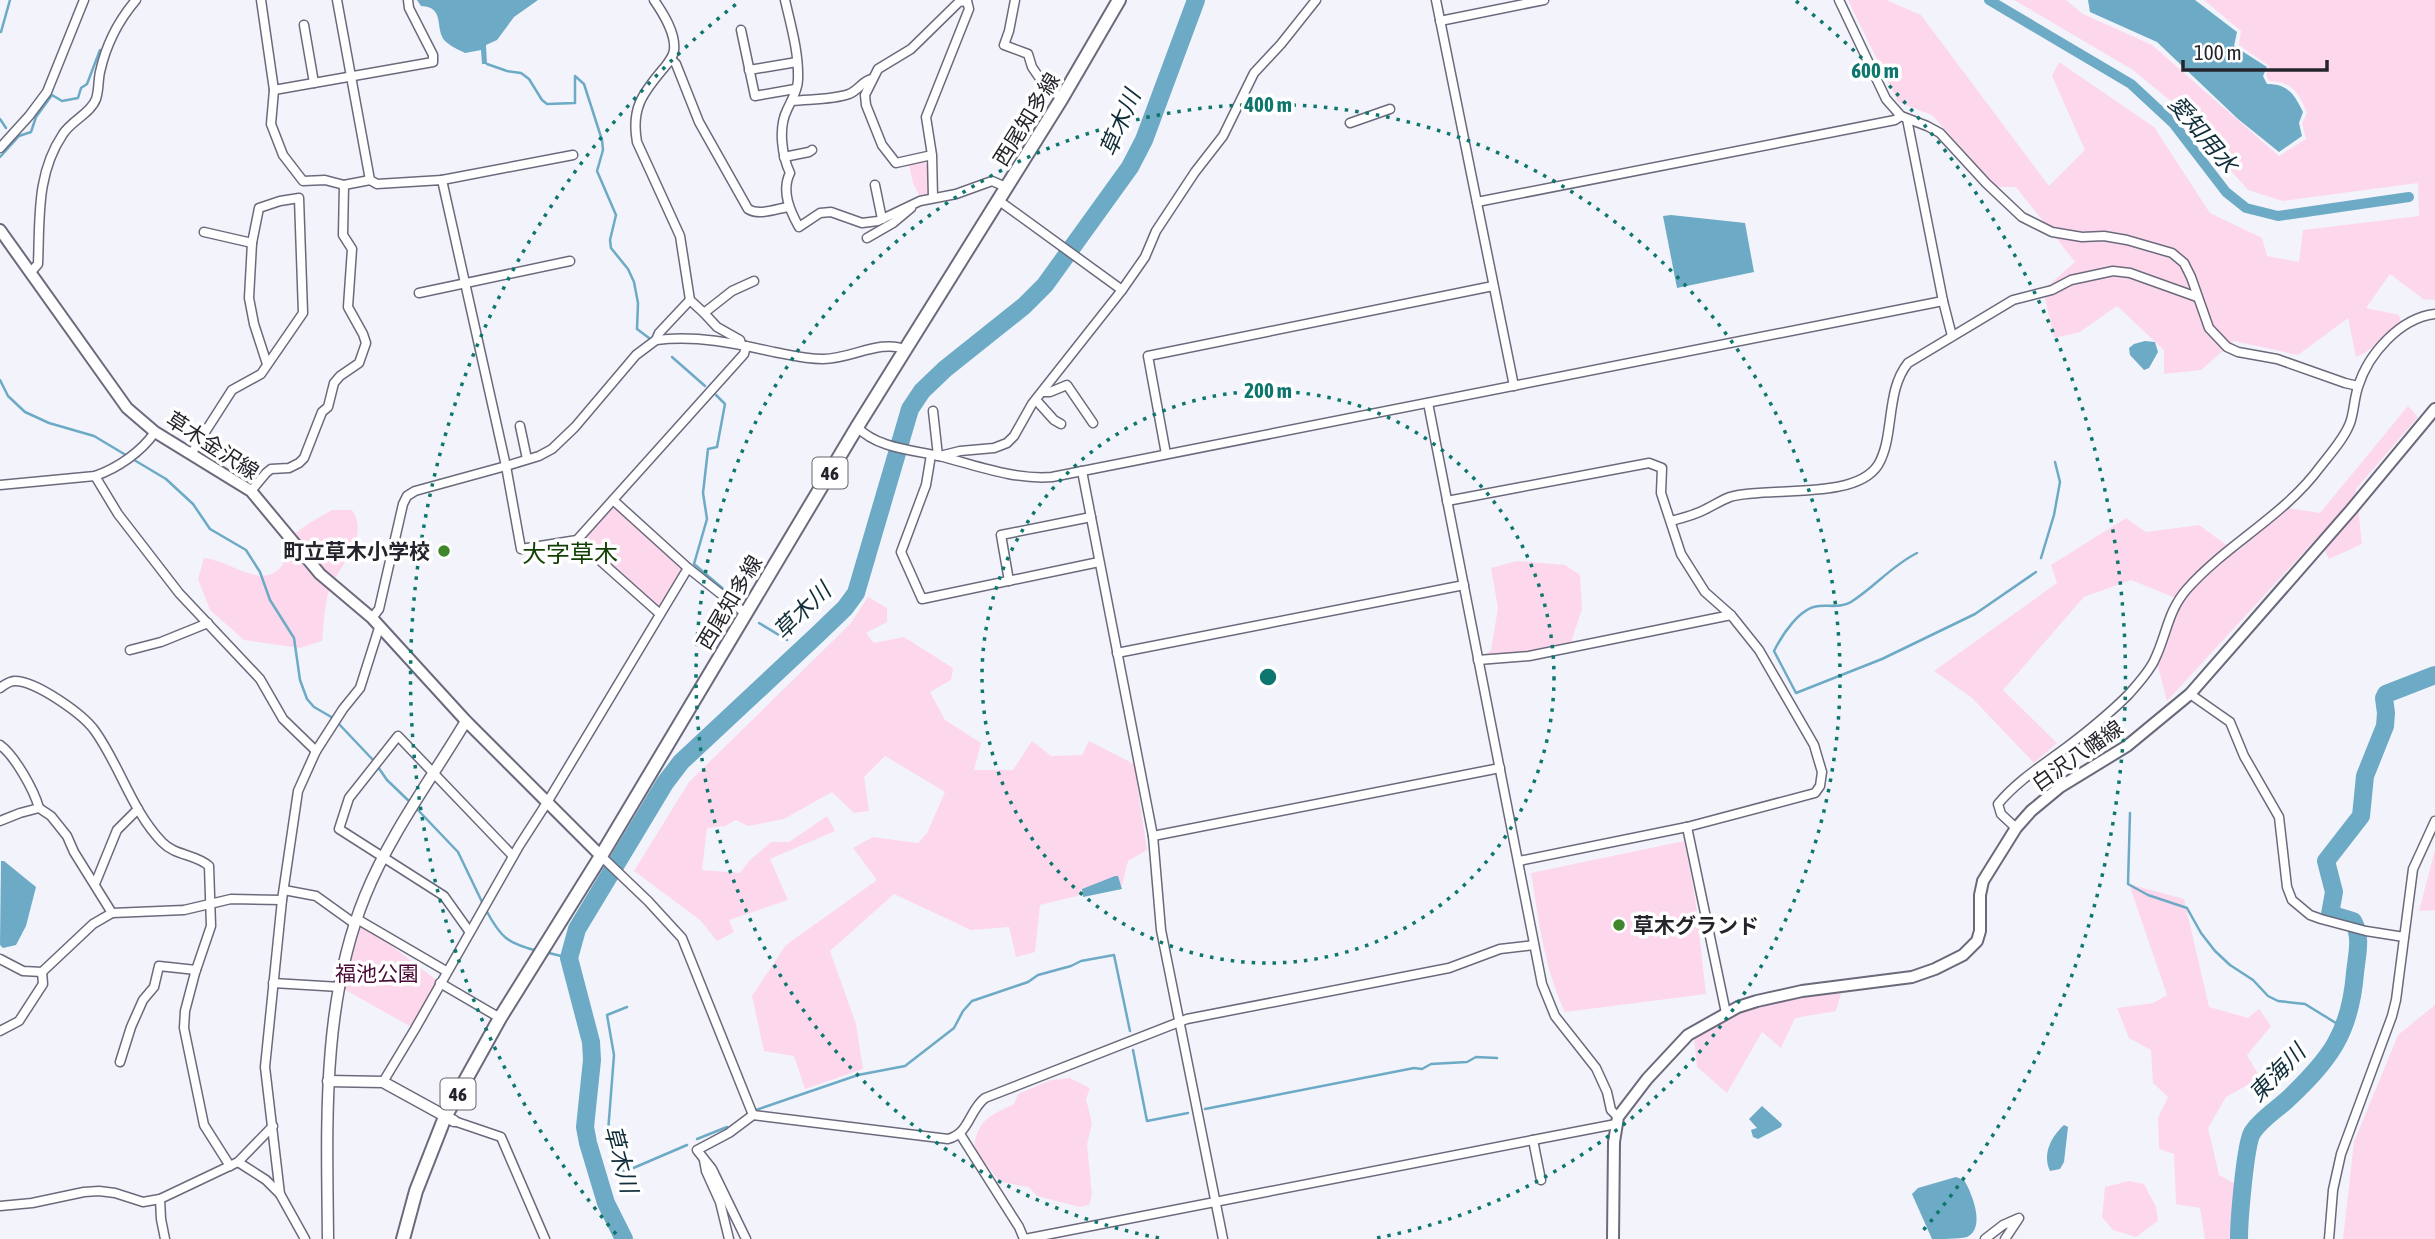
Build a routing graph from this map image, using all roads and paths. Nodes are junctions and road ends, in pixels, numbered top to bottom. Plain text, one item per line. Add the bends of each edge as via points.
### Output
1 (84, 0) edge
2 (135, 0) edge
3 (261, 0) edge
4 (337, 0) edge
5 (408, 0) edge
6 (654, 0) edge
7 (785, 0) edge
8 (1015, 0) edge
9 (1119, 0) edge
10 (1316, 0) edge
11 (1436, 0) edge
12 (1544, 0) edge
13 (1839, 0) edge
14 (1440, 21) junction
15 (304, 25) dead end
16 (741, 30) dead end
17 (671, 59) junction
18 (797, 62) junction
19 (749, 70) junction
20 (351, 76) junction
21 (872, 79) junction
22 (314, 83) junction
23 (795, 89) junction
24 (274, 90) junction
25 (1062, 98) junction
26 (792, 101) junction
27 (1390, 109) dead end
28 (1904, 118) junction
29 (1350, 123) dead end
30 (0, 148) edge
31 (812, 150) dead end
32 (573, 155) dead end
33 (932, 155) junction
34 (784, 156) junction
35 (370, 180) junction
36 (442, 180) junction
37 (344, 185) junction
38 (875, 185) dead end
39 (1006, 187) junction
40 (933, 198) junction
41 (998, 200) junction
42 (1477, 202) junction
43 (788, 206) junction
44 (911, 206) junction
45 (882, 219) junction
46 (0, 230) edge
47 (204, 232) dead end
48 (867, 238) dead end
49 (252, 243) junction
50 (570, 261) dead end
51 (30, 273) junction
52 (754, 281) dead end
53 (464, 282) junction
54 (1493, 286) junction
55 (1122, 290) junction
56 (419, 293) dead end
57 (2197, 297) junction
58 (690, 300) junction
59 (1943, 301) junction
60 (704, 313) junction
61 (2435, 314) edge
62 (1952, 336) junction
63 (656, 340) junction
64 (744, 346) junction
65 (907, 350) junction
66 (267, 364) junction
67 (1514, 386) junction
68 (2358, 386) junction
69 (1042, 392) junction
70 (1036, 400) junction
71 (1428, 403) junction
72 (2435, 409) edge
73 (933, 411) dead end
74 (1093, 423) dead end
75 (1061, 424) dead end
76 (520, 426) dead end
77 (857, 427) junction
78 (155, 432) junction
79 (191, 454) junction
80 (1166, 454) junction
81 (936, 456) junction
82 (527, 458) junction
83 (506, 466) junction
84 (1082, 471) junction
85 (95, 476) junction
86 (0, 485) edge
87 (251, 491) junction
88 (613, 500) junction
89 (1447, 501) junction
90 (1091, 517) junction
91 (1671, 522) junction
92 (577, 540) junction
93 (1099, 562) junction
94 (688, 568) junction
95 (1009, 581) junction
96 (1464, 585) junction
97 (745, 613) junction
98 (660, 614) junction
99 (1731, 615) junction
100 (208, 623) junction
101 (376, 623) junction
102 (130, 650) dead end
103 (1117, 653) junction
104 (1478, 660) junction
105 (0, 688) edge
106 (2190, 694) junction
107 (466, 721) junction
108 (0, 745) edge
109 (316, 751) junction
110 (1500, 768) junction
111 (435, 773) junction
112 (548, 802) junction
113 (39, 808) junction
114 (138, 808) junction
115 (0, 821) edge
116 (2435, 821) edge
117 (1687, 827) junction
118 (2016, 828) junction
119 (1153, 836) junction
120 (513, 856) junction
121 (384, 857) junction
122 (604, 860) junction
123 (1518, 861) junction
124 (95, 884) junction
125 (284, 890) junction
126 (282, 900) junction
127 (211, 904) junction
128 (111, 913) junction
129 (356, 922) junction
130 (469, 931) junction
131 (2404, 937) junction
132 (1534, 945) junction
133 (0, 959) edge
134 (196, 970) junction
135 (446, 971) junction
136 (42, 972) junction
137 (273, 983) junction
138 (440, 983) junction
139 (340, 986) junction
140 (1726, 1013) junction
141 (500, 1018) junction
142 (1180, 1021) junction
143 (0, 1031) edge
144 (120, 1062) dead end
145 (328, 1081) junction
146 (383, 1082) junction
147 (753, 1115) junction
148 (450, 1119) junction
149 (1617, 1120) junction
150 (273, 1126) junction
151 (960, 1134) junction
152 (1533, 1140) junction
153 (704, 1160) junction
154 (234, 1164) junction
155 (1541, 1180) dead end
156 (280, 1194) junction
157 (160, 1199) junction
158 (1216, 1203) junction
159 (0, 1206) edge
160 (165, 1239) edge
161 (305, 1239) edge
162 (328, 1239) edge
163 (403, 1239) edge
164 (545, 1239) edge
165 (729, 1239) edge
166 (746, 1239) edge
167 (1025, 1239) edge
168 (1223, 1239) edge
169 (1613, 1239) edge
170 (1985, 1239) edge
171 (2005, 1239) edge
172 (2329, 1239) edge

1 - 30 street via 47,92
2 - 51 street via 110,42 95,101 64,131 47,162 38,264
3 - 24 street
4 - 20 street
5 - 20 street via 433,62
6 - 17 street via 673,39
7 - 18 street
8 - 25 street via 1004,45 1028,54 1045,86
9 - 25 main road, 西尾知多線 / 46
10 - 55 street via 1254,73 1223,136 1156,231
11 - 14 street
12 - 14 street
13 - 28 street via 1879,87
14 - 42 street
15 - 22 street
16 - 19 street
17 - 43 street via 699,122 748,209 764,212
17 - 58 street via 638,103 635,132 680,236
18 - 19 street
18 - 23 street
19 - 23 street via 755,96
20 - 22 street
20 - 35 street
21 - 26 street via 846,95
21 - 33 street via 866,105 882,145 896,163
21 - 33 street via 877,69 911,50 958,2 967,1 969,9 926,117
22 - 24 street
23 - 26 street
24 - 37 street via 271,124 283,155 303,181
25 - 39 main road, 西尾知多線 / 46
26 - 34 street via 784,117
27 - 29 street
28 - 42 street
28 - 57 street via 1940,134 2031,223 2064,235 2115,238 2172,253 2191,277
28 - 59 street
31 - 34 street
32 - 36 street
33 - 40 street
34 - 43 street via 790,173 786,180
35 - 36 street via 377,184
35 - 37 street
36 - 53 street
37 - 87 street via 343,235 352,248 348,307 363,334 365,351 355,368 334,383 304,458 289,468 271,469
38 - 45 street
39 - 40 street via 992,181
39 - 41 main road, 西尾知多線 / 46
40 - 44 street
41 - 55 street
41 - 65 main road, 西尾知多線 / 46
42 - 54 street
43 - 45 street via 799,227 820,213 831,212 862,223
44 - 45 street
44 - 48 street via 902,217
46 - 51 main road, 草木金沢線
47 - 49 street
49 - 66 street via 249,298
49 - 66 street via 258,208 299,198 303,313
50 - 53 street
51 - 78 main road, 草木金沢線 via 128,408
52 - 60 street
53 - 56 street
53 - 83 street
54 - 67 street
54 - 80 street via 1148,356
55 - 69 street
57 - 62 street via 2113,271 2012,300
57 - 68 street via 2209,328 2227,347
58 - 60 street
58 - 63 street
59 - 62 street
59 - 67 street
60 - 64 street
61 - 68 street via 2412,321 2381,347
62 - 91 street via 1916,356 1903,369 1882,457 1869,475 1814,490 1730,498
63 - 64 street via 691,337
63 - 82 street via 636,355 552,449
64 - 65 street via 818,360 840,359 882,346
64 - 88 street via 744,354
65 - 77 main road, 西尾知多線 / 46
66 - 79 street via 261,374 232,390
67 - 71 street
68 - 118 street via 2349,424 2319,469 2293,498 2199,576 2181,597 2169,616 2155,659 2128,694 2007,792 1998,804 2001,814
69 - 70 street
69 - 74 street via 1067,385
70 - 75 street
70 - 81 street via 1007,443
71 - 80 street
71 - 89 street
72 - 106 main road, 白沢八幡線
73 - 81 street
76 - 82 street
77 - 81 street via 885,443
77 - 97 main road, 西尾知多線 / 46
78 - 79 main road, 草木金沢線
78 - 85 street via 126,460
79 - 87 main road, 草木金沢線
80 - 84 street
81 - 84 street via 1034,478
81 - 95 street via 901,552 922,599
82 - 83 street
83 - 92 street via 521,550
83 - 101 street via 407,496
84 - 90 street
85 - 86 street
85 - 100 street via 118,514
87 - 101 main road, 草木金沢線 via 320,573
88 - 92 street
88 - 94 street
89 - 91 street via 1650,463 1662,468 1661,493
89 - 96 street
90 - 93 street
90 - 95 street via 1001,535
91 - 99 street via 1687,566
92 - 98 street
93 - 95 street
93 - 103 street
94 - 97 street
94 - 98 street
96 - 103 street
96 - 104 street
97 - 122 main road, 西尾知多線 / 46
98 - 112 street
99 - 104 street via 1530,656
99 - 117 street via 1759,650 1814,745 1822,772 1820,786 1815,793
100 - 102 street
100 - 109 street via 260,679 283,719
101 - 107 main road, 草木金沢線
101 - 109 street via 360,688
103 - 119 street
104 - 110 street
105 - 114 street via 16,681 41,688 81,718 106,749
106 - 118 main road, 白沢八幡線 via 2127,746 2060,787
106 - 131 street via 2230,722 2279,817 2292,900 2310,915
107 - 111 street
107 - 112 main road, 草木金沢線
108 - 113 street via 25,777
109 - 125 street via 298,791
110 - 119 street
110 - 123 street
111 - 120 street
111 - 121 street
111 - 121 street via 398,736 349,798 339,829
112 - 120 street
112 - 122 main road, 草木金沢線
113 - 115 street
113 - 124 street via 67,836
114 - 124 street via 117,830
114 - 127 street via 163,844 209,866
116 - 131 street via 2413,869
117 - 123 street
117 - 140 street
118 - 140 main road, 白沢八幡線 via 1983,881 1980,931 1963,956 1912,977 1802,991
119 - 142 street via 1161,930
120 - 130 street
121 - 129 street
121 - 130 street via 444,896
122 - 141 main road, 西尾知多線 / 46
122 - 147 street via 682,938
123 - 132 street
124 - 128 street
125 - 126 street
125 - 129 street via 316,897
126 - 127 street via 231,899
126 - 137 street
127 - 128 street via 184,910
127 - 134 street via 211,926
128 - 136 street
129 - 135 street
129 - 139 street
130 - 135 street
131 - 172 street via 2392,1016 2341,1154
132 - 142 street via 1500,949 1449,968
132 - 149 street via 1555,1016 1596,1068
133 - 136 street via 23,971
134 - 144 street via 159,966 155,987 143,1000
134 - 154 street via 184,1028 204,1125
135 - 138 street
136 - 143 street via 43,984 19,1021
137 - 139 street
137 - 150 street via 264,1067
138 - 141 street
138 - 146 street
139 - 145 street
140 - 149 main road, 白沢八幡線 via 1688,1035
141 - 148 main road, 西尾知多線 / 46
142 - 151 street via 985,1098
142 - 158 street
145 - 146 street
145 - 162 street
146 - 148 street
147 - 151 street via 941,1140
147 - 153 street via 697,1150
148 - 163 main road, 西尾知多線 / 46 via 416,1191
148 - 164 street via 501,1137
149 - 152 street
149 - 169 main road
150 - 154 street
150 - 156 street
151 - 167 street
152 - 155 street
152 - 158 street
153 - 165 street
153 - 166 street
154 - 156 street via 266,1180
154 - 157 street
156 - 161 street
157 - 159 street via 142,1202 99,1191
157 - 160 street
158 - 167 street
158 - 168 street
170 - 171 street via 2019,1218

